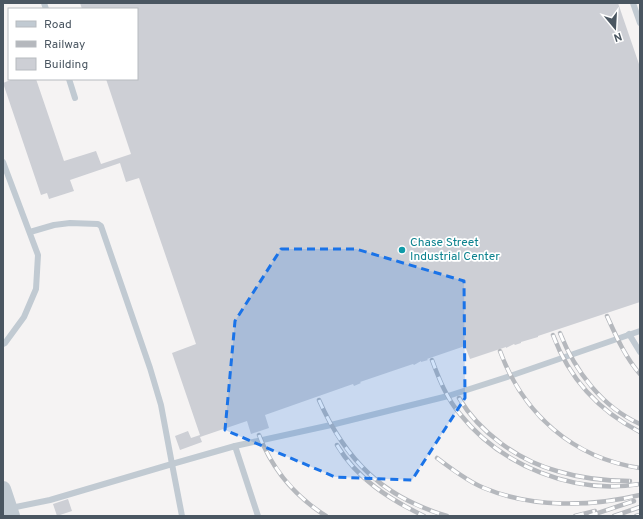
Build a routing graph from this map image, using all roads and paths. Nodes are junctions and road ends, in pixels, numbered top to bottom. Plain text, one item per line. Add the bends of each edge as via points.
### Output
1 (633, 3) edge
2 (640, 22) edge
3 (69, 80) edge
4 (75, 98) dead end
5 (3, 162) edge
6 (30, 232) junction
7 (640, 331) edge
8 (629, 334) junction
9 (3, 344) edge
10 (640, 352) edge
11 (235, 446) junction
12 (172, 464) junction
13 (3, 489) edge
14 (11, 512) edge
15 (182, 516) edge
16 (258, 516) edge

1 - 2 lane
3 - 4 lane
5 - 6 lane
6 - 9 lane via 38,255 36,289 24,317
6 - 12 lane via 70,223 102,226 161,405
7 - 8 lane
8 - 10 lane
8 - 11 lane via 448,396
11 - 12 lane
11 - 16 lane
12 - 14 lane
12 - 15 lane
13 - 14 street

